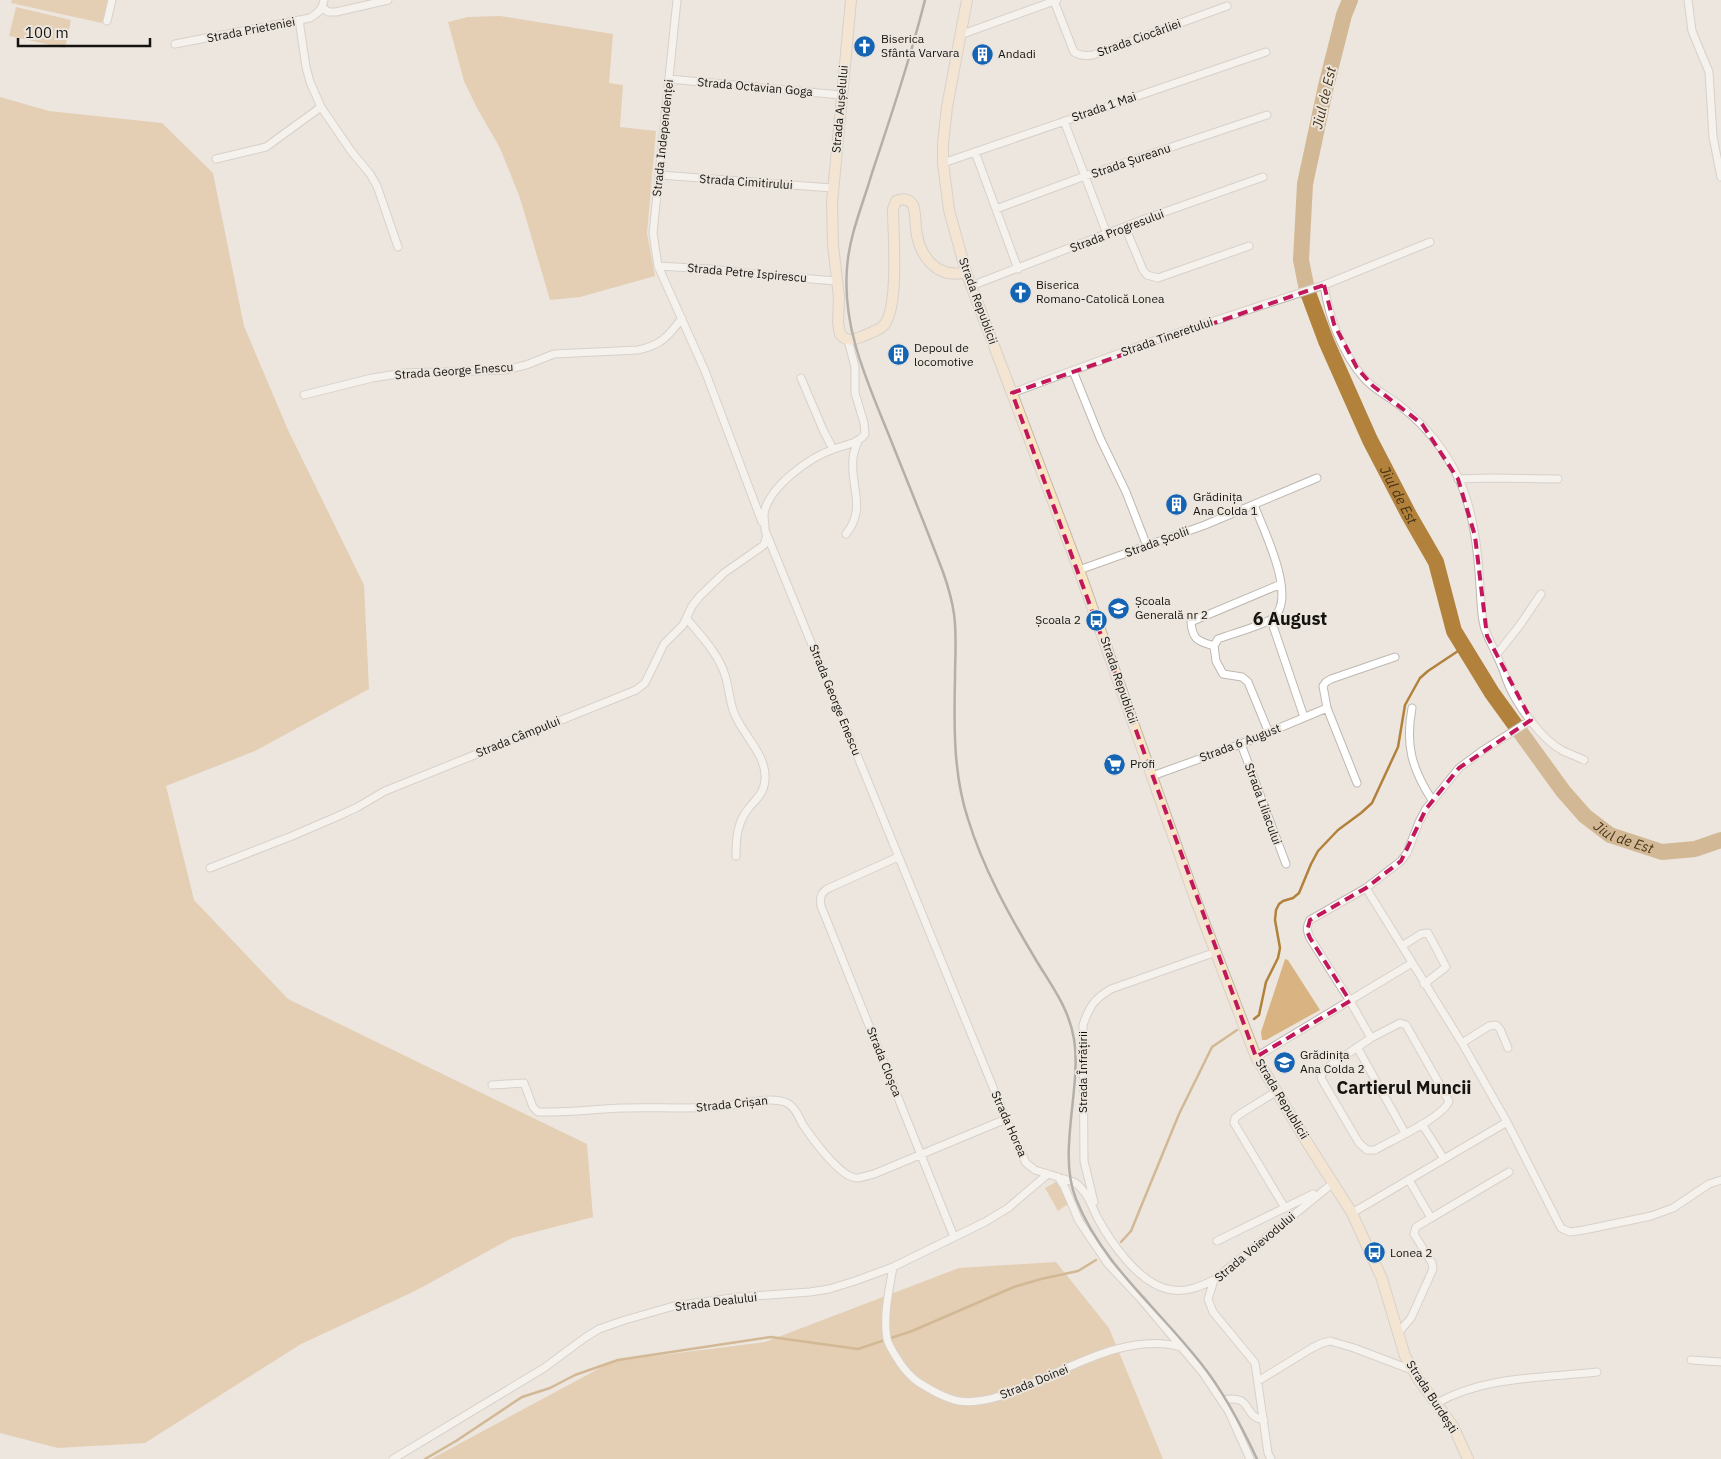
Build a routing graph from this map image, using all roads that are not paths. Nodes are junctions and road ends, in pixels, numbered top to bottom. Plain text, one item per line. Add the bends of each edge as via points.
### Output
1 (112, 0) edge
2 (388, 0) edge
3 (677, 0) edge
4 (850, 0) edge
5 (967, 0) edge
6 (1688, 0) edge
7 (1056, 1) edge
8 (323, 4) edge
9 (1227, 6) dead end
10 (299, 20) junction
11 (107, 21) dead end
12 (960, 35) junction
13 (175, 44) dead end
14 (1266, 52) dead end
15 (670, 80) junction
16 (841, 95) junction
17 (321, 107) junction
18 (1267, 115) dead end
19 (1064, 121) junction
20 (974, 152) junction
21 (216, 159) dead end
22 (943, 163) junction
23 (660, 175) junction
24 (1085, 176) junction
25 (1263, 177) dead end
26 (1721, 177) edge
27 (832, 188) junction
28 (996, 209) junction
29 (1125, 227) junction
30 (1107, 234) junction
31 (1430, 242) dead end
32 (1249, 246) dead end
33 (398, 247) dead end
34 (658, 266) junction
35 (1018, 269) junction
36 (966, 272) junction
37 (836, 281) junction
38 (971, 286) junction
39 (1321, 286) junction
40 (682, 318) junction
41 (848, 340) junction
42 (1073, 371) junction
43 (801, 378) dead end
44 (1012, 393) junction
45 (304, 395) dead end
46 (858, 441) junction
47 (833, 449) junction
48 (1317, 478) dead end
49 (1458, 479) junction
50 (1558, 479) dead end
51 (1254, 505) junction
52 (766, 532) junction
53 (846, 534) dead end
54 (1148, 546) junction
55 (1079, 570) junction
56 (1281, 584) junction
57 (1541, 594) dead end
58 (687, 619) junction
59 (1271, 620) junction
60 (1214, 646) junction
61 (1496, 654) junction
62 (1395, 657) dead end
63 (1327, 708) junction
64 (1412, 708) dead end
65 (1304, 717) junction
66 (1531, 720) junction
67 (1269, 733) junction
68 (1241, 744) junction
69 (1584, 760) dead end
70 (1152, 776) junction
71 (1357, 782) dead end
72 (1432, 800) junction
73 (736, 856) dead end
74 (898, 857) junction
75 (1286, 864) dead end
76 (210, 868) dead end
77 (1366, 888) junction
78 (1402, 946) junction
79 (1216, 952) junction
80 (1412, 963) junction
81 (1424, 984) junction
82 (1350, 1001) junction
83 (1371, 1038) junction
84 (1462, 1043) junction
85 (1357, 1047) junction
86 (1508, 1048) dead end
87 (1256, 1057) junction
88 (492, 1085) dead end
89 (1277, 1091) junction
90 (1006, 1119) junction
91 (1507, 1122) junction
92 (1422, 1124) junction
93 (1405, 1134) junction
94 (920, 1153) junction
95 (1444, 1159) junction
96 (1509, 1172) dead end
97 (1048, 1174) junction
98 (1058, 1176) junction
99 (1408, 1180) junction
100 (1721, 1180) edge
101 (1333, 1183) junction
102 (1324, 1189) junction
103 (1286, 1208) junction
104 (1352, 1213) junction
105 (1097, 1216) junction
106 (1431, 1218) junction
107 (954, 1237) junction
108 (1217, 1241) dead end
109 (893, 1267) junction
110 (1214, 1280) junction
111 (1398, 1333) junction
112 (1181, 1348) junction
113 (1691, 1360) dead end
114 (1721, 1362) edge
115 (1412, 1370) junction
116 (1597, 1372) dead end
117 (1258, 1381) junction
118 (1221, 1400) junction
119 (1437, 1403) junction
120 (1264, 1420) junction
121 (393, 1459) edge
122 (1250, 1459) edge
123 (1271, 1459) edge
124 (1468, 1459) edge

1 - 11 street
2 - 8 street, Strada Prieteniei via 336,12 328,12
3 - 15 street, Strada Independenței
4 - 16 street, Strada Aușelului
5 - 12 street, Strada Republicii
6 - 26 street via 1692,31 1708,72 1713,137
7 - 9 street, Strada Ciocârliei via 1074,52 1079,55 1093,55
7 - 12 street
8 - 10 street, Strada Prieteniei via 318,13
10 - 13 street, Strada Prieteniei
10 - 17 street via 306,67
12 - 22 street, Strada Republicii via 946,114
14 - 19 street, Strada 1 Mai
15 - 16 street, Strada Octavian Goga
15 - 23 street, Strada Independenței
16 - 27 street, Strada Aușelului
17 - 21 street via 266,147
17 - 33 street via 377,186
18 - 24 street, Strada Șureanu
19 - 20 street, Strada 1 Mai
19 - 24 street
20 - 22 street, Strada 1 Mai
20 - 28 street
22 - 36 street, Strada Republicii via 949,210
23 - 27 street, Strada Cimitirului
23 - 34 street, Strada Independenței via 653,233
24 - 28 street, Strada Șureanu
24 - 30 street
25 - 29 street, Strada Progresului
27 - 37 street, Strada Aușelului
28 - 35 street
29 - 30 street, Strada Progresului
29 - 32 street via 1143,270 1151,277 1158,278
30 - 35 street, Strada Progresului
31 - 39 street, Strada Tineretului
34 - 37 street, Strada Petre Ispirescu
34 - 40 street, Strada Independenței
35 - 38 street, Strada Progresului
36 - 38 street, Strada Republicii
36 - 41 street via 943,273 932,266 919,242 913,205 905,199 896,201 893,209 894,290 888,316 882,327
37 - 41 street, Strada Aușelului via 840,331
38 - 44 street, Strada Republicii
39 - 42 street, Strada Tineretului
39 - 49 street via 1334,324 1357,368 1373,386 1422,424 1441,448
40 - 45 street, Strada George Enescu via 662,342 650,348 554,354 505,370 365,379
40 - 52 street
41 - 46 street via 855,367 855,393 865,429 864,436
42 - 44 street, Strada Tineretului
42 - 54 street
43 - 47 street
44 - 55 street, Strada Republicii
46 - 47 street
46 - 53 street via 853,469 858,501 852,527
47 - 52 street via 804,465 774,493 764,514
48 - 51 street, Strada Școlii
49 - 50 street
49 - 61 street via 1471,514 1483,622
51 - 54 street, Strada Școlii
51 - 56 street
52 - 58 street, Strada Câmpului via 764,544 724,572 692,606
52 - 74 street, Strada George Enescu
54 - 55 street, Strada Școlii
55 - 70 street, Strada Republicii
56 - 59 street via 1280,608
56 - 60 street via 1193,621 1194,636 1198,641
57 - 61 street
58 - 73 street via 714,653 725,674 736,718 764,767 765,781 761,794 740,823
58 - 76 street, Strada Câmpului via 664,644 645,683 636,690 385,791 336,817
59 - 60 street via 1218,639
59 - 65 street
60 - 67 street via 1216,661 1223,674 1242,677 1248,682
61 - 66 street via 1507,682
62 - 63 street via 1326,682 1323,693
63 - 65 street, Strada 6 August
63 - 71 street
64 - 72 street via 1408,729 1411,753 1420,782
65 - 67 street, Strada 6 August
66 - 69 street via 1563,751
66 - 72 street via 1469,759
67 - 68 street, Strada 6 August
68 - 70 street, Strada 6 August
68 - 75 street, Strada Liliacului
70 - 79 street, Strada Republicii
72 - 77 street via 1401,861
74 - 90 street, Strada Horea
74 - 94 street, Strada Cloșca via 827,889 822,893 820,906
77 - 78 street
77 - 82 street via 1310,920 1307,925 1310,938
78 - 80 street
78 - 81 street via 1428,933 1446,967
79 - 87 street, Strada Republicii
79 - 105 street, Strada Înfrățirii via 1110,989 1088,1009 1083,1025 1084,1161
80 - 81 street
80 - 82 street
81 - 84 street
82 - 83 street
82 - 87 street
83 - 85 street
83 - 92 street via 1400,1023 1406,1025 1449,1101 1445,1109
84 - 86 street via 1496,1025
84 - 91 street
85 - 93 street
85 - 93 street via 1325,1069 1322,1080 1363,1148 1374,1150
87 - 89 street, Strada Republicii
88 - 94 street, Strada Crișan via 524,1083 533,1108 538,1112 678,1109 774,1100 784,1102 791,1105 807,1130 842,1171 856,1178 874,1174
89 - 101 street, Strada Republicii
89 - 103 street via 1240,1114 1234,1123
90 - 94 street, Strada Crișan
90 - 97 street, Strada Horea via 1026,1163
91 - 95 street
91 - 100 street via 1560,1228 1565,1231 1599,1228 1651,1216 1673,1208 1709,1184
92 - 93 street
92 - 95 street
94 - 107 street, Strada Cloșca
95 - 99 street
96 - 106 street
97 - 98 street, Strada Horea
97 - 107 street, Strada Dealului via 1008,1208
98 - 105 street, Strada Horea via 1079,1186
98 - 112 street via 1079,1221 1102,1256
99 - 104 street
99 - 106 street
101 - 102 street, Strada Voievodului
101 - 104 street, Strada Republicii
102 - 103 street
102 - 110 street, Strada Voievodului
103 - 108 street
104 - 111 street, Strada Republicii via 1382,1279
105 - 110 street, Strada Horea via 1112,1243 1150,1282 1173,1290 1192,1289
106 - 111 street via 1416,1227 1414,1234 1434,1269 1411,1318
107 - 109 street, Strada Dealului
109 - 112 street, Strada Doinei via 886,1318 887,1340 904,1369 914,1379 946,1398 969,1402 999,1397 1121,1348 1142,1344 1167,1344
109 - 121 street, Strada Dealului via 829,1289 674,1306 608,1326
110 - 117 street, Strada Voievodului via 1208,1299 1213,1312 1254,1362
111 - 115 street, Strada Burdești
112 - 118 street
113 - 114 street
115 - 117 street via 1330,1341 1312,1348
115 - 119 street, Strada Burdești
116 - 119 street via 1512,1380 1464,1390
117 - 120 street, Strada Voievodului
118 - 120 street via 1237,1398 1254,1417
118 - 122 street
119 - 124 street, Strada Burdești
120 - 123 street, Strada Voievodului

